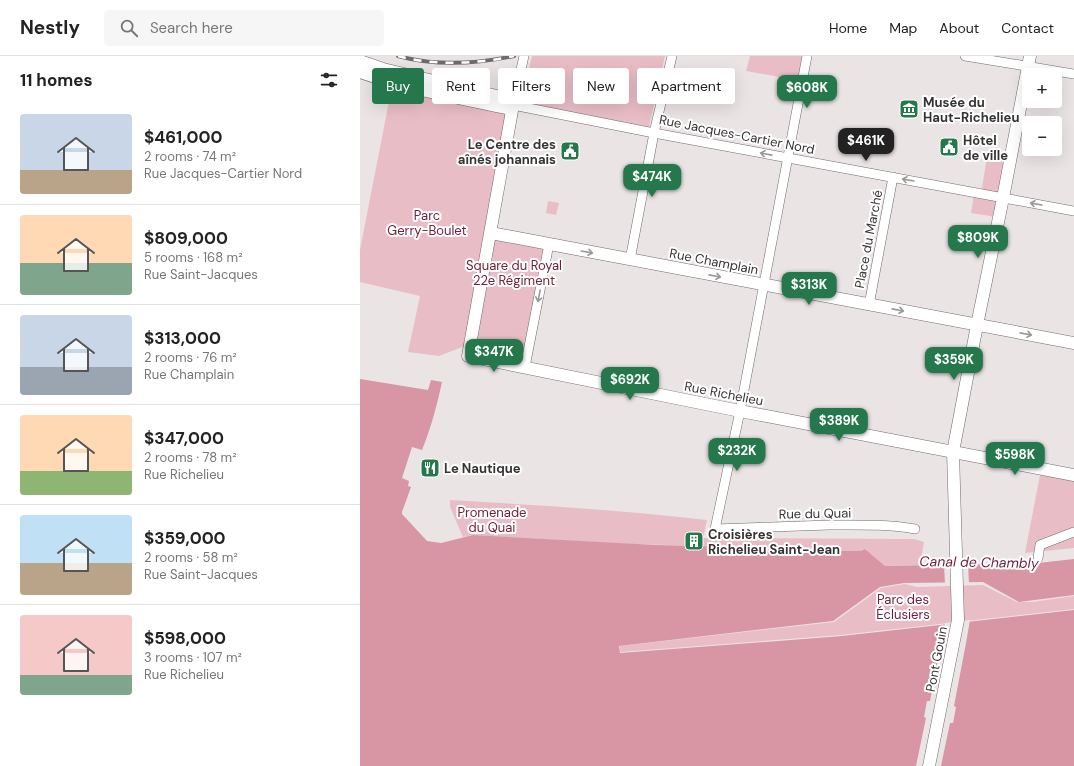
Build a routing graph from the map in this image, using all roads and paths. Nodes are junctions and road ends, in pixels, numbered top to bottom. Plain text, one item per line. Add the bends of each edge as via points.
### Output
1 (524, 56) edge
2 (672, 56) edge
3 (807, 56) edge
4 (965, 56) edge
5 (360, 61) edge
6 (1029, 61) edge
7 (360, 72) edge
8 (1074, 74) edge
9 (513, 105) junction
10 (654, 133) junction
11 (787, 158) junction
12 (893, 177) junction
13 (1004, 198) junction
14 (1074, 211) edge
15 (491, 233) junction
16 (549, 244) junction
17 (630, 260) junction
18 (763, 285) junction
19 (869, 304) junction
20 (977, 325) junction
21 (1074, 343) edge
22 (525, 367) junction
23 (740, 411) junction
24 (953, 452) junction
25 (1074, 475) edge
26 (915, 529) dead end
27 (1074, 532) edge
28 (1038, 558) dead end
29 (929, 766) edge

1 - 9 street
2 - 10 street
3 - 11 street
4 - 6 street
5 - 9 street, Rue Jacques-Cartier Nord via 383,69 509,99
6 - 8 street
6 - 13 street, Pont Gouin
7 - 9 street, Rue Jacques-Cartier Nord via 434,93 507,108
9 - 10 street, Rue Jacques-Cartier Nord
9 - 15 street
11 -> 10 street, Rue Jacques-Cartier Nord
10 - 17 street
11 - 12 street, Rue Jacques-Cartier Nord
11 - 18 street
13 -> 12 street, Rue Jacques-Cartier Nord
12 - 19 street, Place du Marché
14 -> 13 street, Rue Jacques-Cartier Nord
13 - 20 street, Pont Gouin
15 - 16 street, Rue Champlain
15 - 22 street, Rue Richelieu via 468,356
16 -> 17 street, Rue Champlain
16 -> 22 street
17 -> 18 street, Rue Champlain
18 - 19 street, Rue Champlain
18 - 23 street
19 -> 20 street, Rue Champlain
20 -> 21 street, Rue Champlain
20 - 24 street, Pont Gouin
22 - 23 street, Rue Richelieu
23 - 24 street, Rue Richelieu
23 - 26 street, Rue du Quai via 714,529 863,525
24 - 25 street, Rue Richelieu
24 - 29 street, Pont Gouin via 958,627
27 - 28 street via 1040,545

